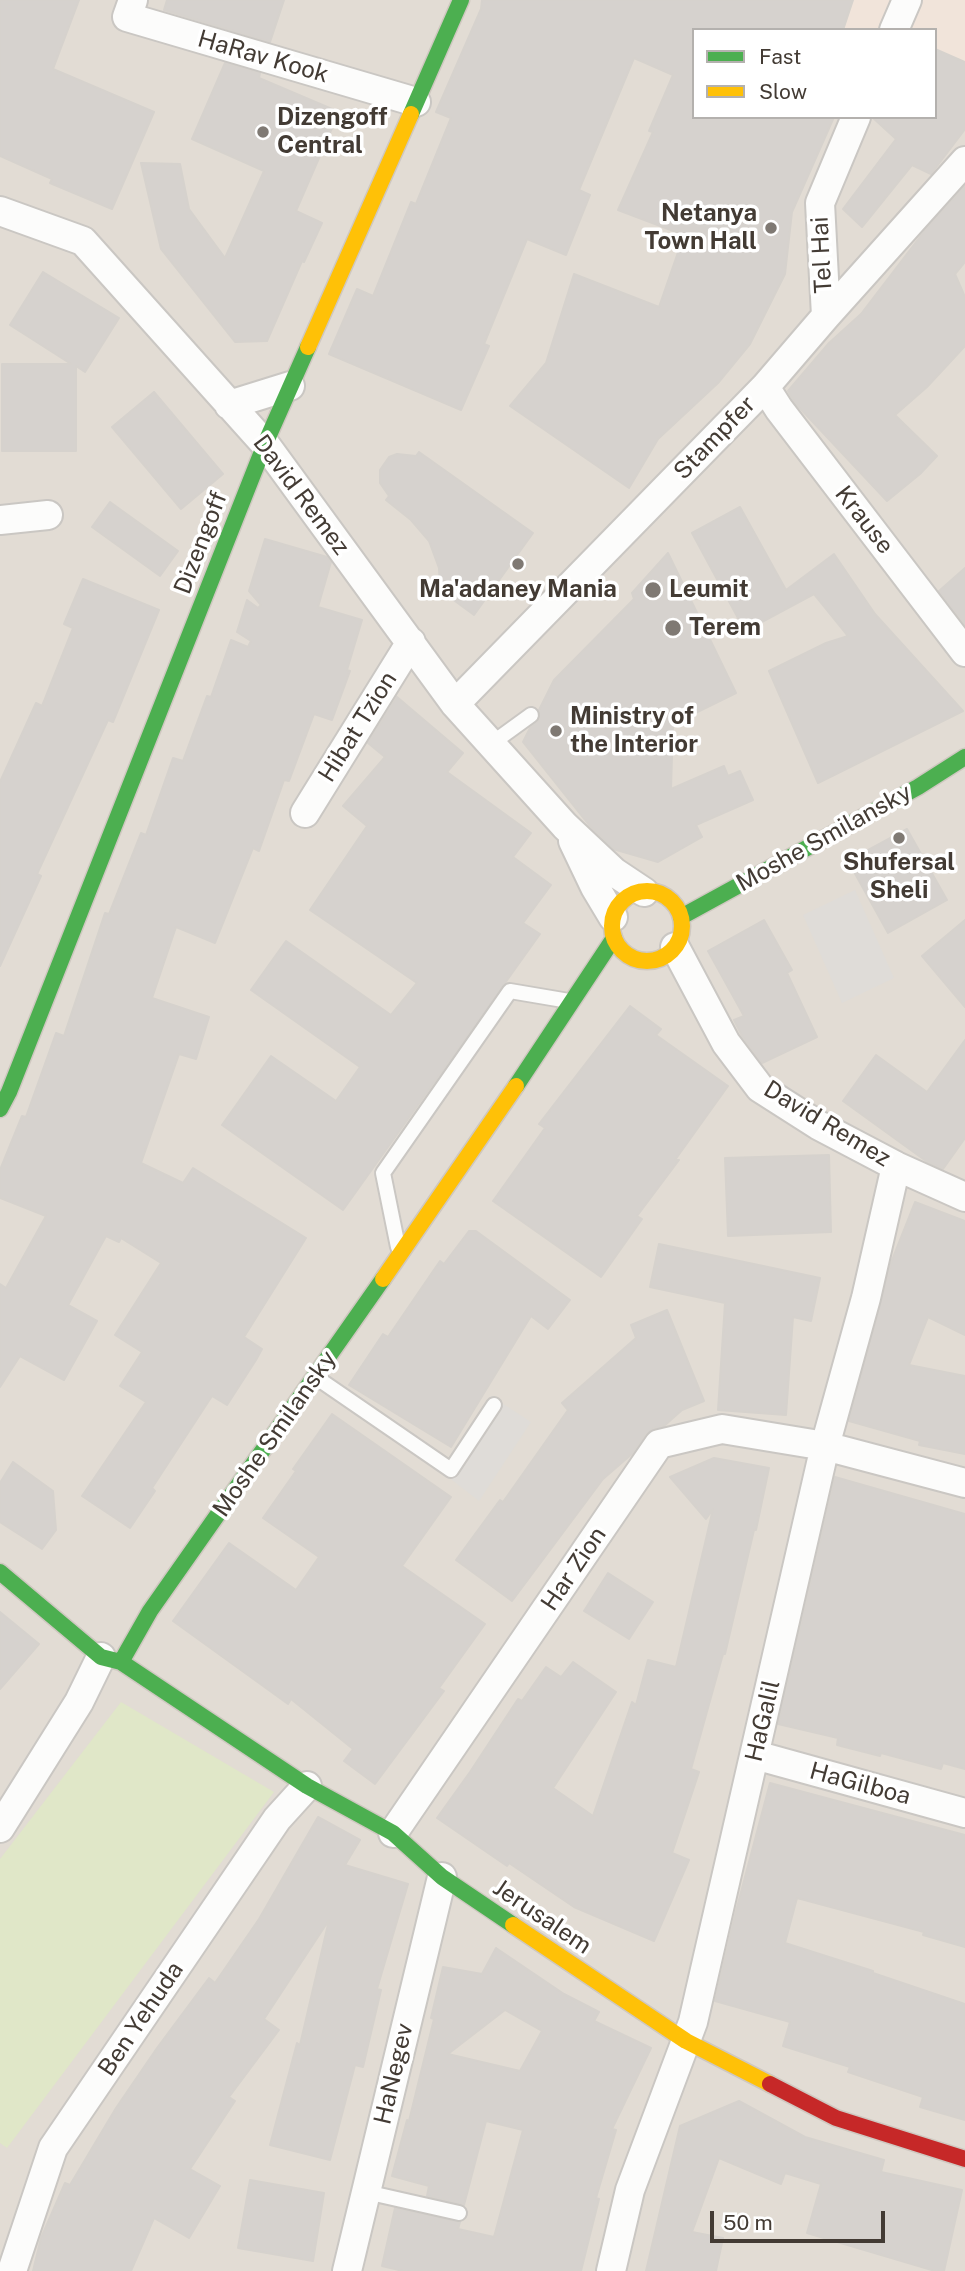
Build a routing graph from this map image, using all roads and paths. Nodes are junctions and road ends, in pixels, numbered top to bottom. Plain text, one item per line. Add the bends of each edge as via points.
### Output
1 (133, 0) edge
2 (461, 0) edge
3 (906, 0) edge
4 (895, 28) edge
5 (416, 102) junction
6 (855, 119) edge
7 (965, 161) edge
8 (0, 211) edge
9 (826, 316) junction
10 (290, 386) junction
11 (765, 387) junction
12 (229, 405) junction
13 (265, 444) junction
14 (48, 514) dead end
15 (0, 520) edge
16 (411, 642) junction
17 (965, 652) edge
18 (455, 704) junction
19 (531, 715) dead end
20 (491, 744) junction
21 (965, 757) edge
22 (304, 813) dead end
23 (565, 826) junction
24 (644, 892) junction
25 (681, 917) junction
26 (614, 928) junction
27 (675, 947) junction
28 (574, 1001) junction
29 (0, 1109) edge
30 (896, 1166) junction
31 (965, 1197) edge
32 (400, 1255) junction
33 (316, 1377) junction
34 (494, 1405) dead end
35 (825, 1446) junction
36 (965, 1483) edge
37 (0, 1572) edge
38 (150, 1611) junction
39 (113, 1649) junction
40 (755, 1755) junction
41 (307, 1786) junction
42 (965, 1813) edge
43 (0, 1828) edge
44 (393, 1833) junction
45 (442, 1877) junction
46 (686, 2040) junction
47 (965, 2159) edge
48 (366, 2192) junction
49 (458, 2213) dead end
50 (12, 2271) edge
51 (347, 2271) edge
52 (611, 2271) edge

1 - 5 street, HaRav Kook via 127,17
2 - 5 street, Dizengoff
3 - 4 street
5 - 10 street, Dizengoff
6 - 9 street, Tel Hai via 820,203
7 - 9 street, Stampfer
8 - 12 street, David Remez via 83,241
9 - 11 street, Stampfer
10 - 12 street
10 - 13 street, Dizengoff
11 - 17 street, Krause
11 - 18 street, Stampfer
12 - 13 street, David Remez
13 - 16 street, David Remez
13 - 29 street, Dizengoff
14 - 15 street
16 - 18 street, David Remez
16 - 22 street, Hibat Tzion
18 - 20 street, David Remez
19 - 20 lane
20 - 23 street, David Remez
21 - 25 street, Moshe Smilansky
23 - 24 street, David Remez via 614,872
23 - 26 street, David Remez
24 - 25 street via 667,898
24 - 26 street via 621,902
25 - 27 street
26 - 27 street via 627,955 637,960 658,959
26 - 28 street, Moshe Smilansky
27 - 30 street, David Remez via 726,1043 760,1088
28 - 32 street, Moshe Smilansky
28 - 32 lane via 510,991 383,1173
30 - 31 street, David Remez
30 - 35 street, HaGalil
32 - 33 street, Moshe Smilansky
33 - 34 lane via 451,1470
33 - 38 street, Moshe Smilansky
35 - 36 street, Har Zion
35 - 40 street, HaGalil
35 - 44 street, Har Zion via 722,1430 659,1444
37 - 39 street, Jerusalem via 42,1608
38 - 39 street, Moshe Smilansky
38 - 39 street, Moshe Smilansky
39 - 41 street, Jerusalem
39 - 43 street, Moshe Smilansky via 93,1693 79,1702
40 - 42 street, HaGilboa
40 - 46 street, HaGalil
41 - 44 street, Jerusalem
41 - 50 street, Ben Yehuda via 278,1819 53,2148
44 - 45 street, Jerusalem
45 - 46 street, Jerusalem
45 - 48 street, HaNegev
46 - 47 street, Jerusalem via 836,2118
46 - 52 street, HaGalil via 630,2190
48 - 49 lane
48 - 51 street, HaNegev

